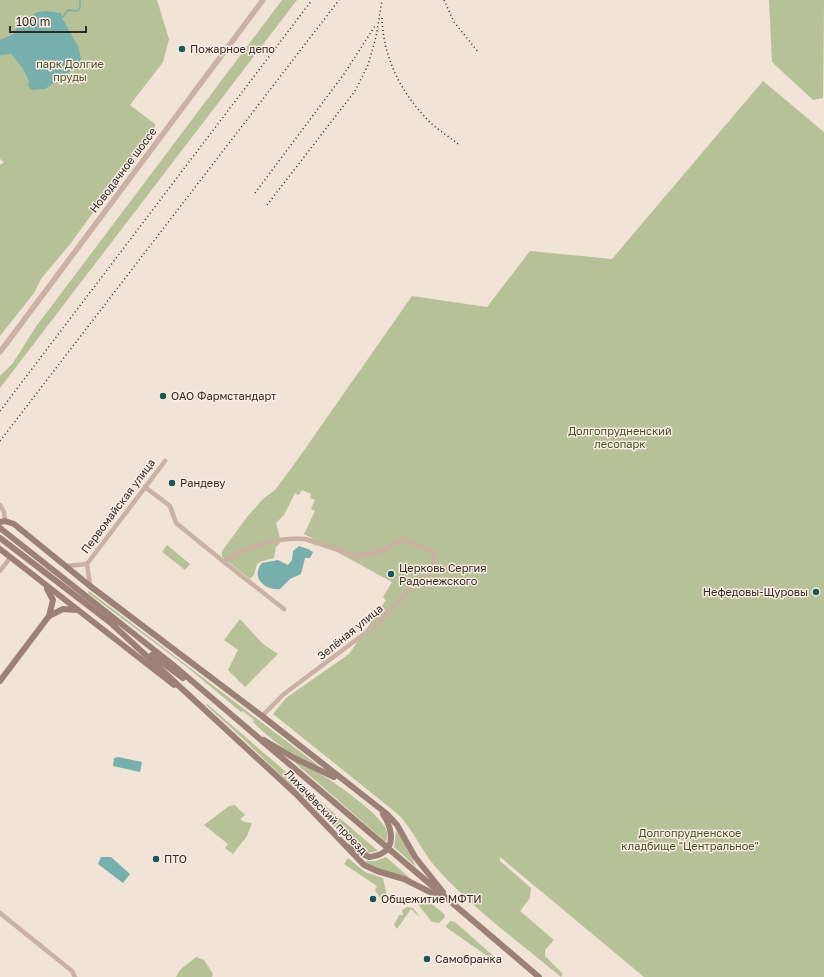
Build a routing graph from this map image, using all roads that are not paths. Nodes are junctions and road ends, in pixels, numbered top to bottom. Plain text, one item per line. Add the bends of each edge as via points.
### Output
1 (263, 0) edge
2 (0, 352) edge
3 (165, 461) dead end
4 (145, 487) junction
5 (0, 505) edge
6 (3, 522) edge
7 (0, 528) edge
8 (0, 538) edge
9 (0, 549) edge
10 (10, 558) junction
11 (224, 562) junction
12 (87, 564) junction
13 (66, 566) junction
14 (0, 571) edge
15 (42, 583) junction
16 (90, 586) junction
17 (284, 609) dead end
18 (80, 612) junction
19 (50, 616) junction
20 (113, 625) junction
21 (0, 681) edge
22 (207, 710) junction
23 (224, 710) junction
24 (262, 716) junction
25 (250, 732) junction
26 (344, 782) junction
27 (380, 810) junction
28 (340, 841) junction
29 (387, 849) junction
30 (449, 901) junction
31 (0, 913) edge
32 (75, 977) edge
33 (539, 977) edge

1 - 2 street, Новодачное шоссе
3 - 4 street, Первомайская улица
4 - 11 street via 170,506 176,524
4 - 12 street, Первомайская улица
5 - 6 street via 4,512
6 - 13 main road via 14,524
7 - 23 main road, Лихачёвский проезд via 91,599
8 - 20 main road, Лихачёвский проезд
9 - 10 main road, Лихачёвский проезд
10 - 14 street
10 - 15 main road, Лихачёвский проезд
11 - 17 street
11 - 24 street, Зелёная улица via 235,554 266,543 297,539 357,556 382,551 403,539 434,552 433,567 425,579 414,585 376,625 284,694
12 - 13 street, Первомайская улица
12 - 16 street, Первомайская улица
13 - 16 main road
15 - 18 main road, Лихачёвский проезд
15 - 19 main road via 52,595
16 - 24 main road
18 - 19 main road via 63,609
18 - 22 main road, Лихачёвский проезд
19 - 21 main road
20 - 22 main road, Лихачёвский проезд
20 - 23 main road, Лихачёвский проезд
22 - 28 main road, Лихачёвский проезд via 296,794
23 - 25 main road, Лихачёвский проезд
24 - 26 main road
25 - 26 main road via 294,758
25 - 29 main road, Лихачёвский проезд
26 - 27 main road, Лихачёвский проезд
27 - 29 main road via 391,828 391,841
27 - 30 main road, Лихачёвский проезд via 397,824 419,863
28 - 29 main road via 369,857 380,855
28 - 30 main road, Лихачёвский проезд via 356,859 370,869 404,879
29 - 30 main road, Лихачёвский проезд
30 - 33 main road, Лихачёвский проезд
31 - 32 street via 72,971

